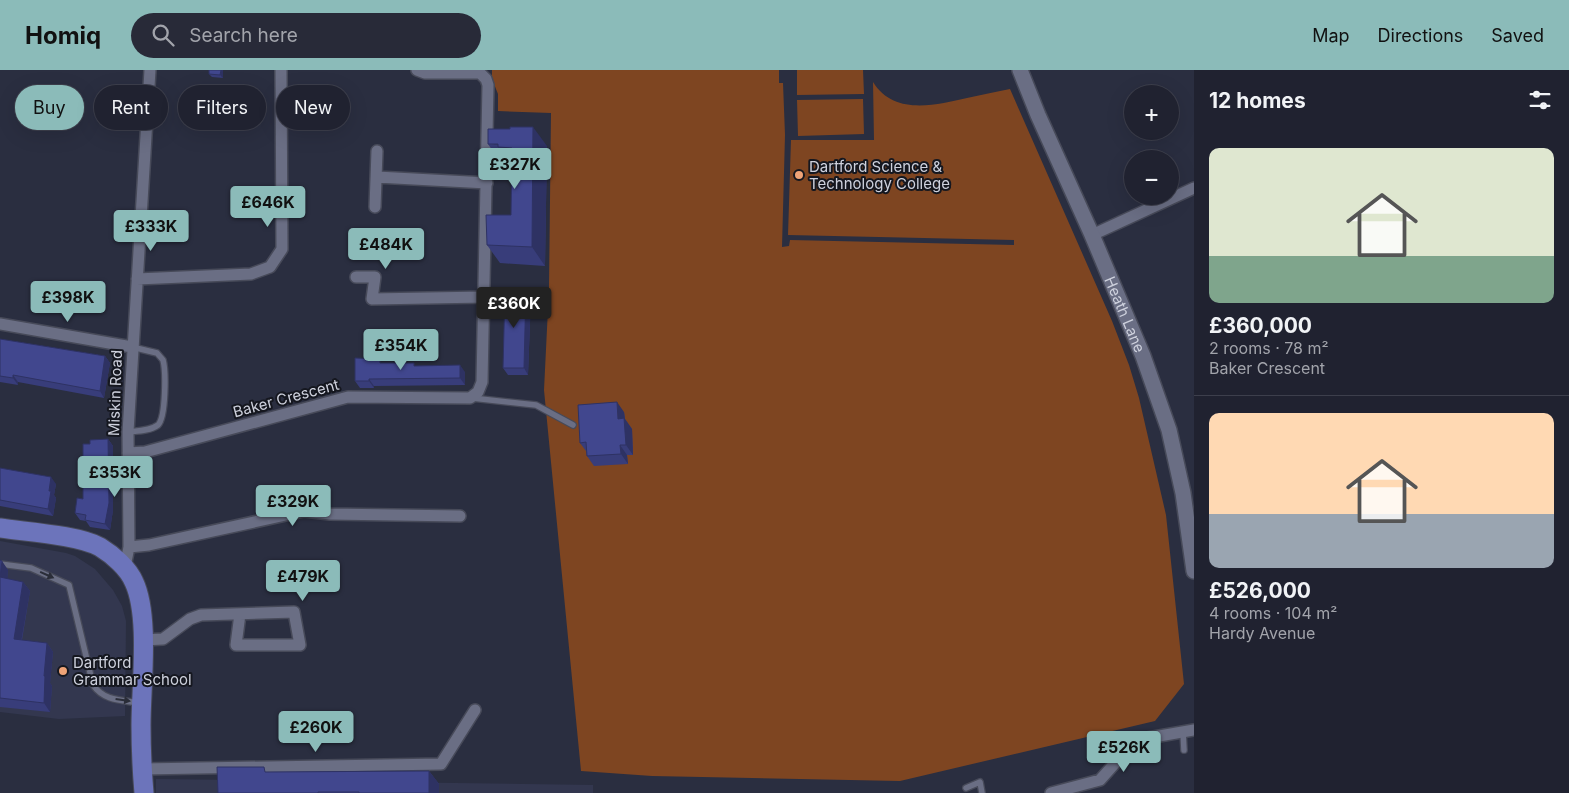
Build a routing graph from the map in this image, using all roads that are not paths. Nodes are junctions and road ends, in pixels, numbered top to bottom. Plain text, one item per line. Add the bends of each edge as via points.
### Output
1 (150, 70) edge
2 (281, 70) edge
3 (418, 70) edge
4 (1020, 70) edge
5 (377, 151) dead end
6 (377, 177) junction
7 (486, 183) junction
8 (1194, 188) edge
9 (375, 207) dead end
10 (1092, 235) junction
11 (356, 277) dead end
12 (136, 279) junction
13 (484, 297) junction
14 (0, 324) edge
15 (132, 347) junction
16 (470, 398) junction
17 (573, 425) dead end
18 (128, 432) junction
19 (128, 452) junction
20 (460, 516) dead end
21 (0, 528) edge
22 (129, 547) junction
23 (0, 564) edge
24 (125, 567) junction
25 (1194, 571) edge
26 (240, 614) junction
27 (143, 640) junction
28 (141, 703) junction
29 (475, 710) dead end
30 (1189, 731) edge
31 (1184, 750) dead end
32 (142, 769) junction
33 (966, 788) dead end
34 (144, 793) edge
35 (982, 793) edge
36 (1052, 793) edge

1 - 12 street, Miskin Road
2 - 12 street via 282,250 270,267 251,274
3 - 7 street via 425,74 480,74 486,79
4 - 10 street, Heath Lane
5 - 6 street
6 - 7 street
6 - 9 street
7 - 13 street
8 - 10 street
10 - 25 street, Heath Lane via 1143,356 1169,430 1183,492
11 - 13 street via 375,277 372,299
12 - 15 street, Miskin Road
13 - 16 street via 482,382 478,392
14 - 15 street
15 - 18 street, Miskin Road
15 - 18 lane via 157,353 163,360 164,402 160,422 156,426
16 - 17 lane via 536,405
16 - 19 street, Baker Crescent via 348,397 145,452
18 - 19 street, Miskin Road
19 - 22 street, Miskin Road
20 - 22 street via 304,511
21 - 24 main road via 75,539 100,547
22 - 24 street, Miskin Road
23 -> 28 lane via 31,568 69,585 93,685 99,694
24 - 27 main road via 141,603
26 - 26 street via 236,645 300,645 294,612
26 - 27 street via 200,615 166,638
27 - 28 main road
28 - 32 main road
29 - 32 street via 441,764
30 - 31 lane
30 - 36 street via 1148,738 1125,752 1100,780
32 - 34 main road
33 - 35 lane via 980,782

